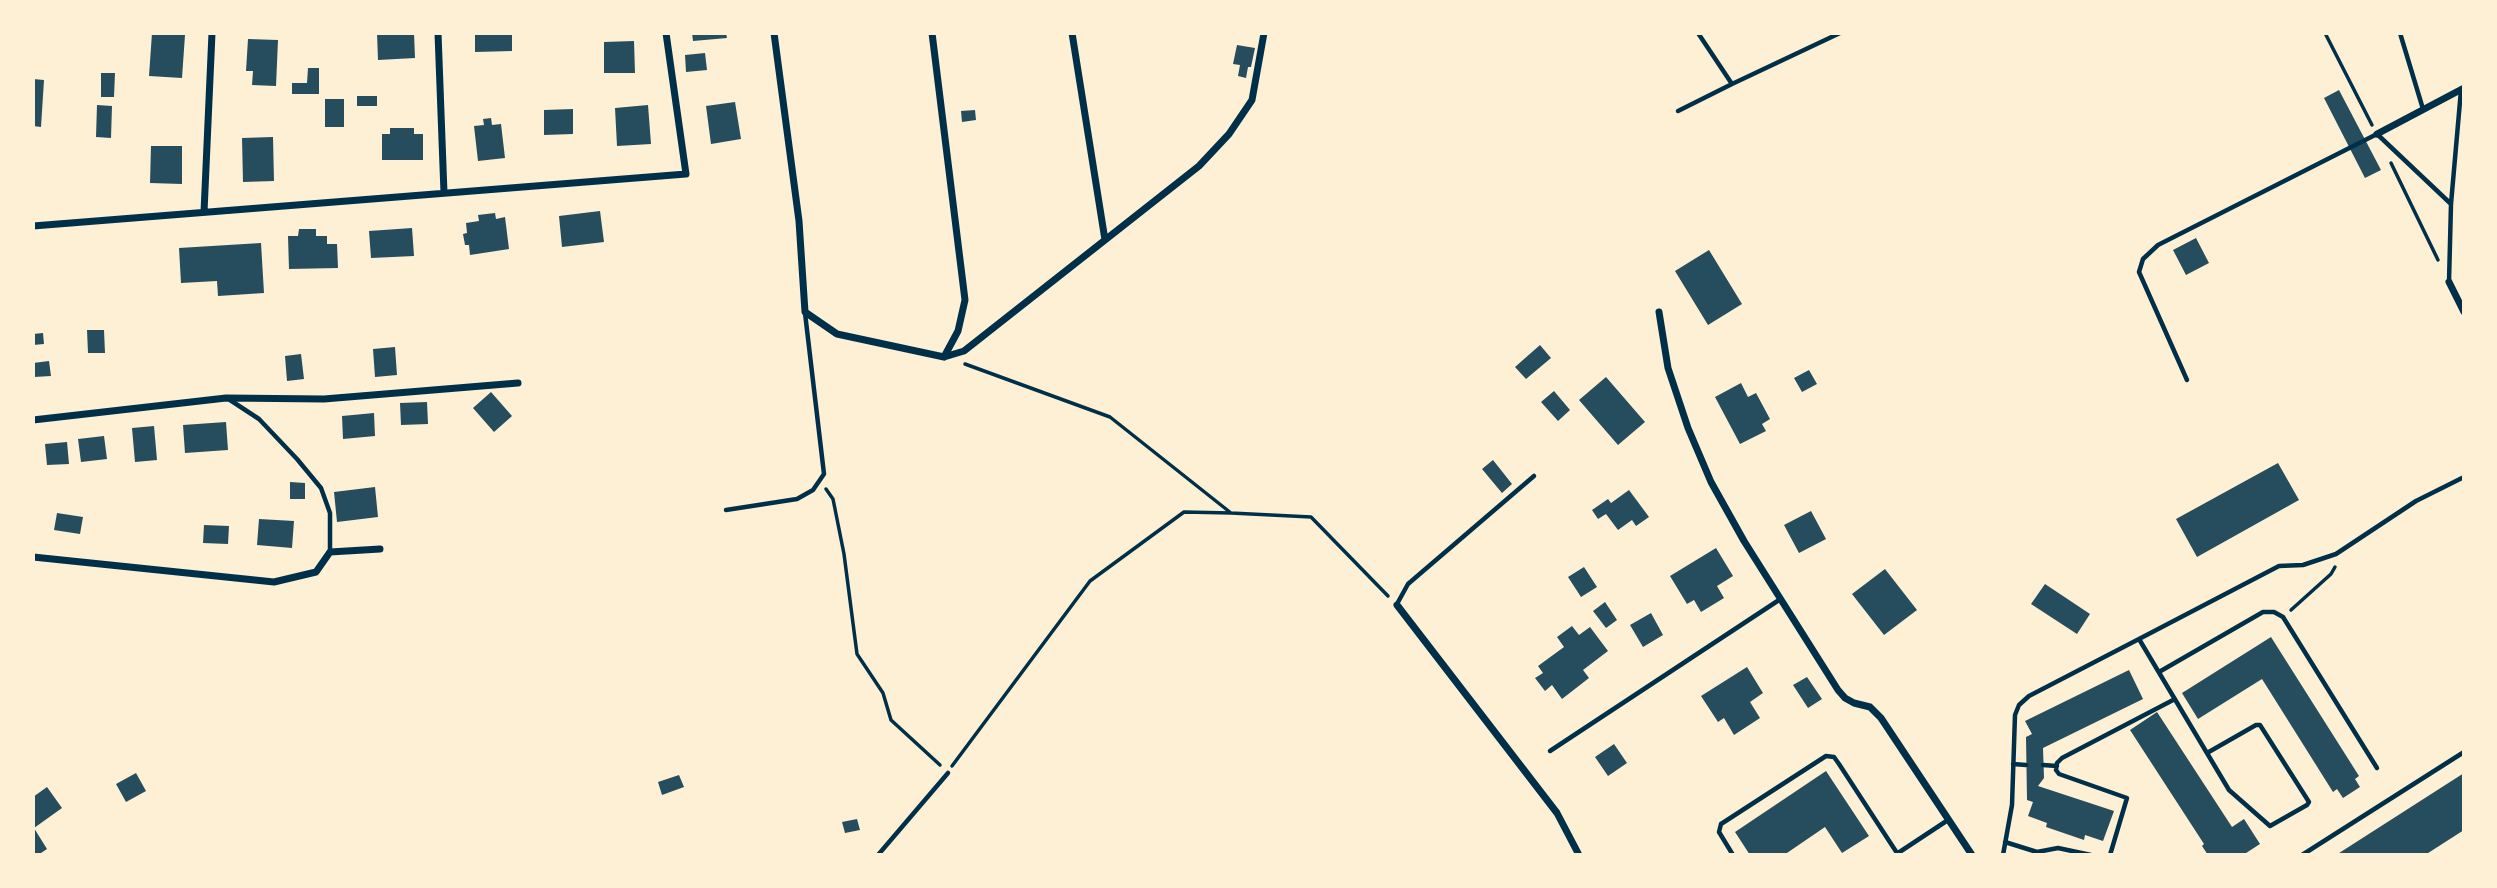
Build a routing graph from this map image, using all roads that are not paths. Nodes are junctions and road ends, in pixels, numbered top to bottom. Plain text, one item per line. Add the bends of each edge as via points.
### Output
1 (212, 33) edge
2 (438, 33) edge
3 (666, 33) edge
4 (774, 33) edge
5 (932, 33) edge
6 (1072, 33) edge
7 (1264, 33) edge
8 (1698, 33) edge
9 (1840, 33) edge
10 (2400, 33) edge
11 (1732, 85) junction
12 (2463, 88) edge
13 (2423, 109) junction
14 (1678, 111) dead end
15 (2376, 134) junction
16 (444, 193) junction
17 (2451, 204) junction
18 (204, 212) junction
19 (33, 226) edge
20 (1105, 240) junction
21 (2449, 282) joint
22 (805, 312) junction
23 (1659, 312) dead end
24 (2464, 312) edge
25 (944, 357) junction
26 (2187, 380) dead end
27 (518, 383) dead end
28 (226, 398) junction
29 (33, 421) edge
30 (1534, 476) dead end
31 (2464, 477) edge
32 (726, 510) dead end
33 (380, 549) dead end
34 (330, 552) junction
35 (33, 557) edge
36 (1779, 600) junction
37 (1397, 605) joint
38 (2139, 639) junction
39 (2159, 673) junction
40 (2175, 699) junction
41 (1550, 751) dead end
42 (2464, 752) edge
43 (2207, 753) junction
44 (2013, 764) junction
45 (2026, 765) dead end
46 (2043, 765) dead end
47 (2057, 766) junction
48 (2377, 768) dead end
49 (948, 772) road end
50 (1949, 819) junction
51 (2005, 842) junction
52 (1896, 854) edge
53 (878, 855) edge
54 (1580, 855) edge
55 (1733, 855) edge
56 (1972, 855) edge
57 (2003, 855) edge
58 (2091, 855) edge
59 (2110, 855) edge
60 (2302, 855) edge

1 - 18 street
2 - 16 street
3 - 16 street via 686,174
4 - 22 street via 799,221
5 - 25 street via 965,300 958,331
6 - 20 street
7 - 20 street via 1252,100 1229,134 1199,166
8 - 11 lane
9 - 11 lane
10 - 13 lane
11 - 14 lane
12 - 13 street
12 - 17 lane
13 - 15 street
15 - 17 lane
15 - 26 lane via 2158,246 2143,259 2139,272
16 - 18 street
17 - 21 lane
18 - 19 street
20 - 25 street via 964,351
21 - 24 street
22 - 25 street via 837,334
22 - 32 lane via 825,466 821,481 797,499
23 - 36 street via 1668,368 1688,428 1711,482
27 - 28 street via 324,399
28 - 29 street
28 - 34 lane via 260,418 321,488 330,513
30 - 37 lane via 1408,584
31 - 38 lane via 2416,501 2336,554 2303,565 2279,566
33 - 34 street
34 - 35 street via 316,572 274,582
36 - 41 lane
36 - 50 street via 1838,690 1881,718
37 - 54 street via 1557,813
38 - 39 lane
38 - 44 lane via 2029,696 2015,715
39 - 40 lane
39 - 48 lane via 2263,612 2274,612 2283,617
40 - 43 lane
40 - 47 lane via 2062,758
42 - 60 lane
43 - 43 lane via 2229,790 2267,824 2274,825 2309,802 2260,725
44 - 45 lane
44 - 51 lane
46 - 47 lane
47 - 59 lane via 2059,774 2127,798
49 - 53 lane
50 - 52 lane
50 - 56 street
51 - 57 lane
51 - 58 lane via 2037,852 2058,849
52 - 55 lane via 1839,764 1826,755 1721,824 1719,832

